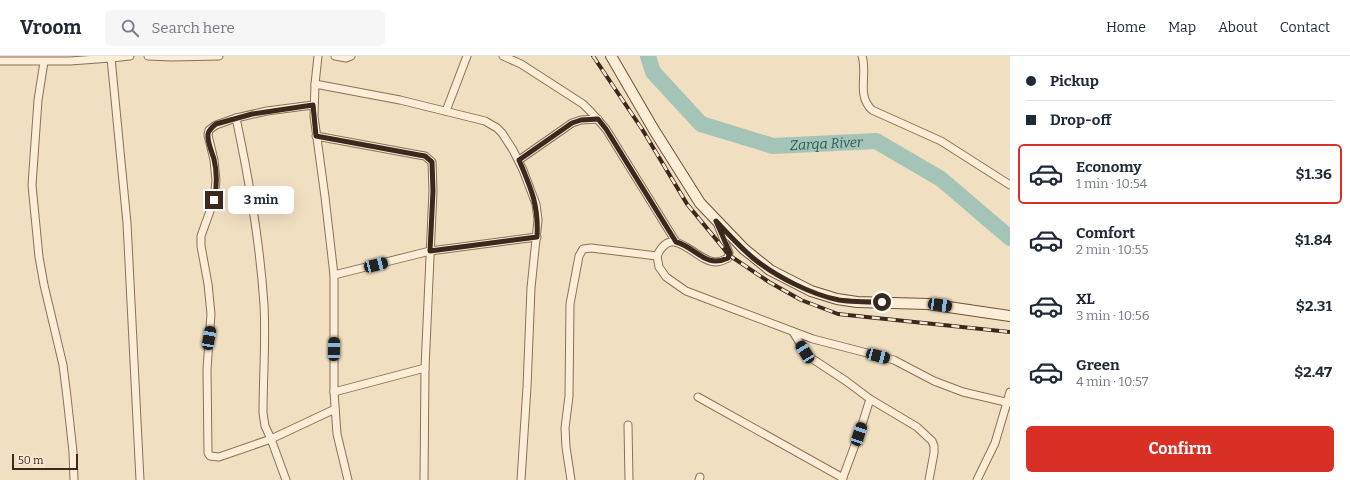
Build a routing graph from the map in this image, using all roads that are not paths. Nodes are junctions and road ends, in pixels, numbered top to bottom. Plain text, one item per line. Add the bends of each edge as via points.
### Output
1 (130, 56) edge
2 (148, 56) edge
3 (219, 56) edge
4 (318, 56) edge
5 (335, 56) edge
6 (351, 56) edge
7 (467, 56) edge
8 (503, 56) edge
9 (611, 56) edge
10 (862, 56) edge
11 (111, 58) junction
12 (0, 61) edge
13 (44, 62) junction
14 (314, 84) junction
15 (313, 105) junction
16 (446, 111) junction
17 (236, 118) junction
18 (598, 119) junction
19 (316, 136) junction
20 (519, 160) junction
21 (1010, 185) edge
22 (716, 221) junction
23 (537, 237) junction
24 (676, 242) junction
25 (430, 251) junction
26 (657, 256) junction
27 (334, 275) junction
28 (1010, 316) edge
29 (793, 332) junction
30 (425, 368) junction
31 (334, 392) junction
32 (1010, 392) edge
33 (698, 397) dead end
34 (870, 399) junction
35 (1008, 402) edge
36 (335, 409) junction
37 (628, 425) dead end
38 (271, 438) junction
39 (843, 479) edge
40 (74, 480) edge
41 (140, 480) edge
42 (286, 480) edge
43 (348, 480) edge
44 (424, 480) edge
45 (521, 480) edge
46 (572, 480) edge
47 (629, 480) edge
48 (928, 480) edge
49 (977, 480) edge

1 - 11 street
2 - 3 street
4 - 14 street
5 - 6 street
7 - 16 street
8 - 18 street via 521,64 583,104
9 - 22 street via 688,185
10 - 21 street via 862,86 865,100 872,110 941,141
11 - 13 street
11 - 41 street via 127,223
12 - 13 street
13 - 40 street via 38,100 32,185 40,264 67,397 74,452
14 - 15 street
14 - 16 street
15 - 17 street
15 - 19 street
16 - 20 street via 480,119 498,128
17 - 38 street via 260,267 264,308 263,413 265,426
17 - 38 street via 216,124 209,130 208,135 216,180 214,200 201,236 211,323 207,369 208,453 210,456 219,457
18 - 20 street via 572,123
18 - 24 street
19 - 25 street via 425,156 432,162
19 - 27 street
20 - 23 street via 536,204
22 - 24 street via 730,253 728,258 711,261
22 - 28 street via 760,263 819,294 847,301 928,304
23 - 25 street
23 - 45 street via 531,288
24 - 26 street via 665,245
25 - 27 street
25 - 30 street
26 - 29 street via 659,267 666,277 686,291
26 - 46 street via 591,248 583,249 580,253 571,295 569,396 565,428
27 - 31 street
29 - 34 street via 808,356
29 - 35 street via 894,360 934,381 963,392
30 - 31 street
30 - 44 street
31 - 36 street
32 - 35 street
33 - 39 street
34 - 39 street
34 - 48 street via 917,427 932,441 934,453
35 - 49 street via 995,443
36 - 38 street
36 - 43 street via 337,434
37 - 47 street
38 - 42 street

